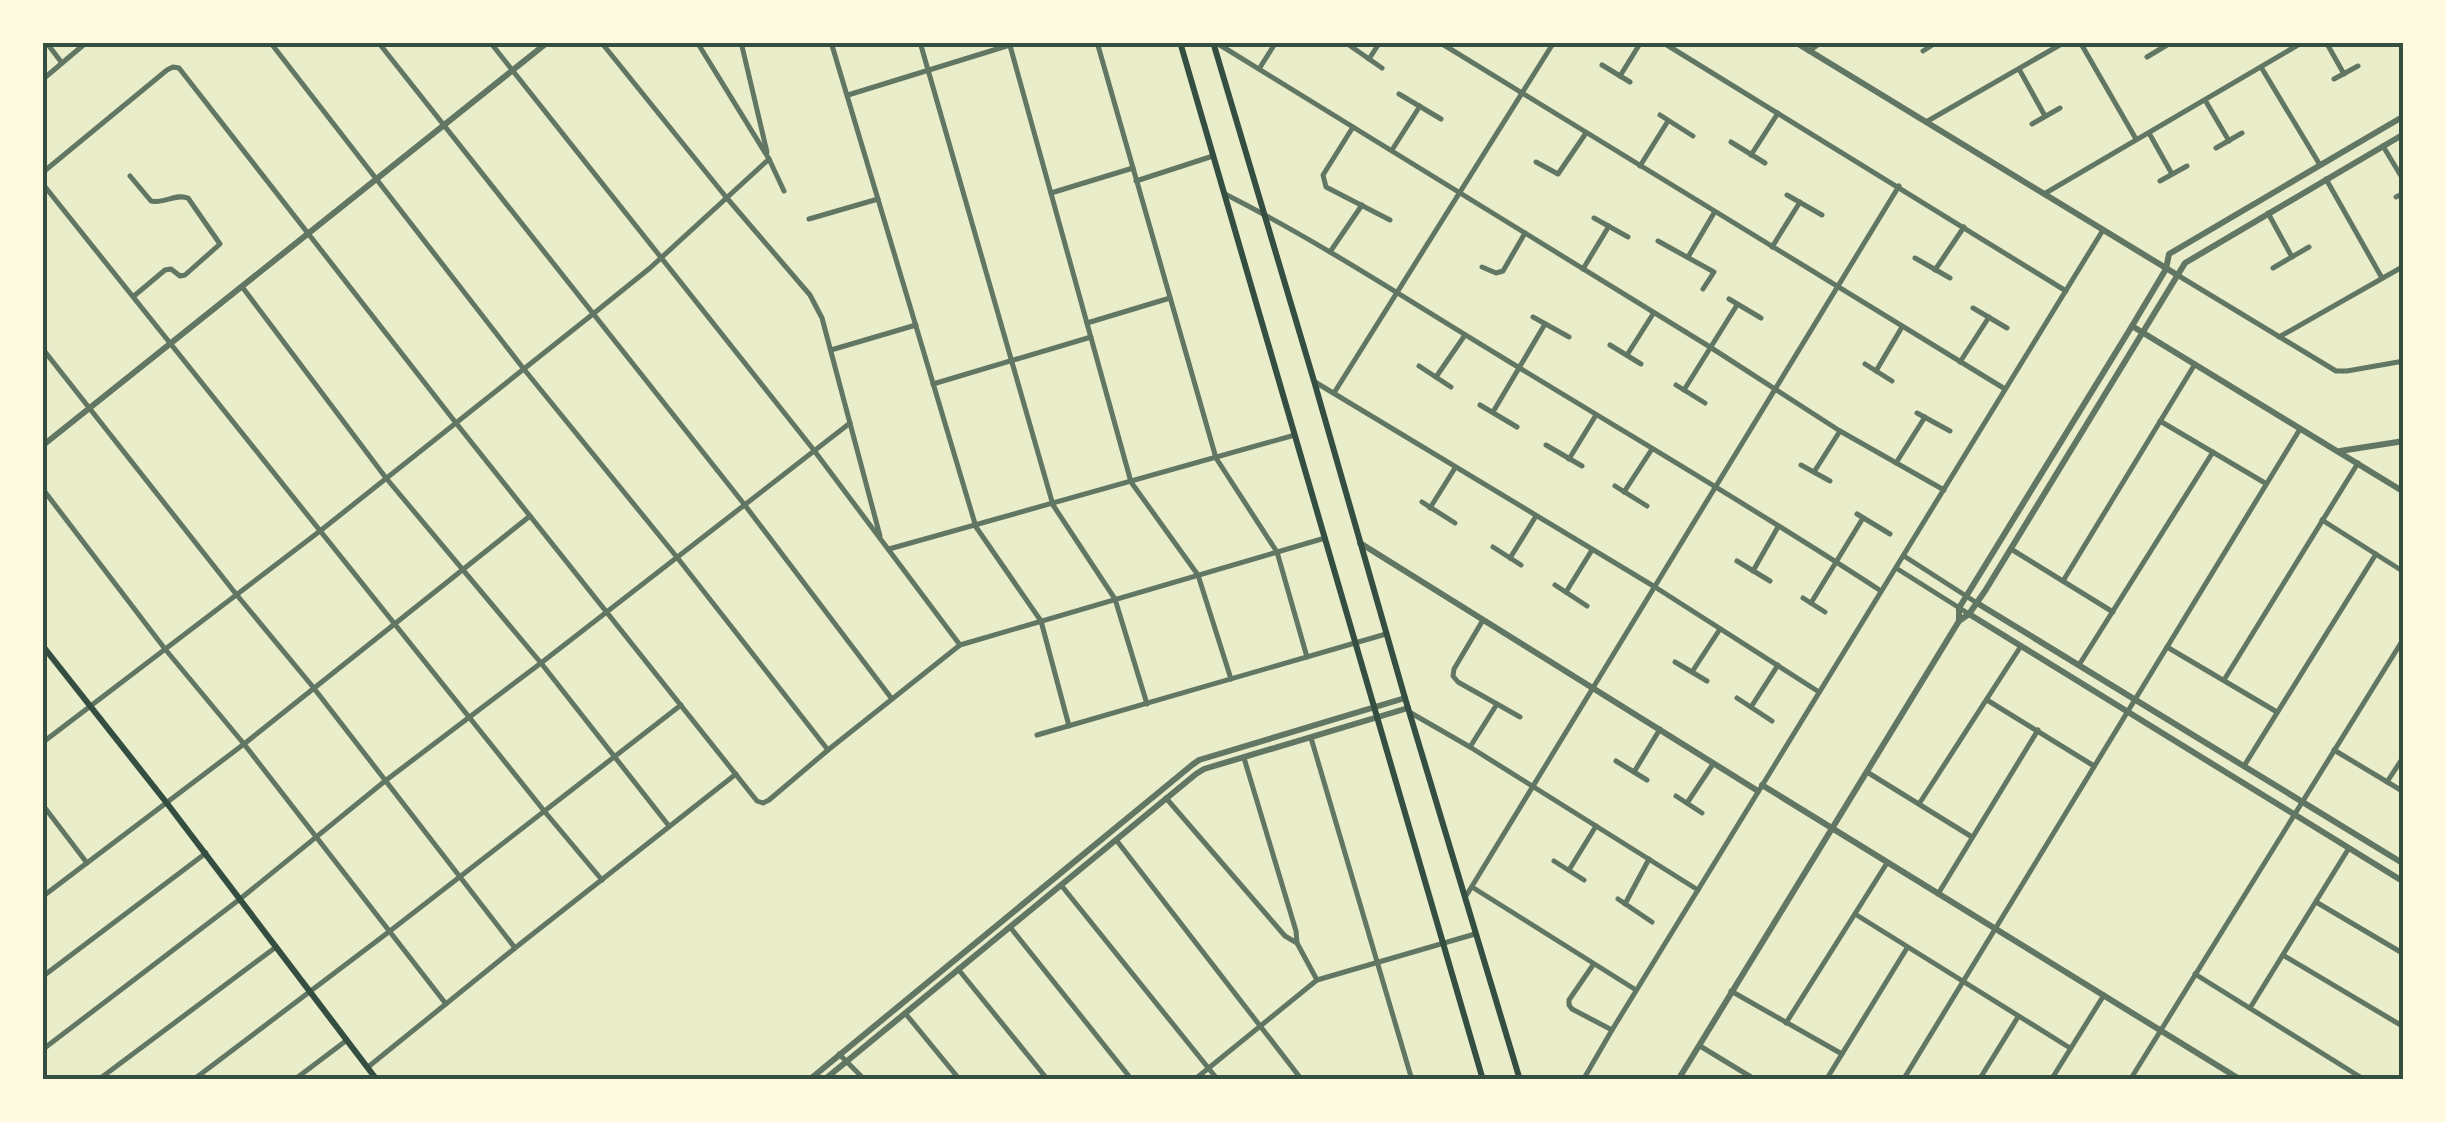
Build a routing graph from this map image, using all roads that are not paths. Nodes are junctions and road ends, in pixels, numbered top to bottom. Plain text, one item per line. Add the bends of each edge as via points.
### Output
1 (46, 42) edge
2 (88, 42) edge
3 (270, 42) edge
4 (378, 42) edge
5 (490, 42) edge
6 (548, 42) edge
7 (601, 42) edge
8 (697, 42) edge
9 (740, 42) edge
10 (831, 42) edge
11 (920, 42) edge
12 (1096, 42) edge
13 (1180, 42) edge
14 (1214, 42) edge
15 (1276, 42) edge
16 (1380, 42) edge
17 (1439, 42) edge
18 (1458, 42) edge
19 (1554, 42) edge
20 (1640, 42) edge
21 (1662, 42) edge
22 (1795, 42) edge
23 (1822, 42) edge
24 (2065, 42) edge
25 (2080, 42) edge
26 (2172, 42) edge
27 (2303, 42) edge
28 (2326, 42) edge
29 (1009, 44) edge
30 (1932, 44) edge
31 (1349, 45) dead end
32 (2158, 46) edge
33 (1808, 50) junction
34 (1453, 51) junction
35 (1923, 51) dead end
36 (2147, 57) dead end
37 (1369, 59) junction
38 (62, 63) junction
39 (1602, 65) dead end
40 (2358, 66) dead end
41 (2261, 67) junction
42 (1382, 68) dead end
43 (1259, 69) junction
44 (2019, 69) junction
45 (928, 70) junction
46 (513, 71) junction
47 (2344, 74) junction
48 (1620, 76) junction
49 (42, 80) edge
50 (2334, 80) dead end
51 (1630, 82) dead end
52 (1398, 94) dead end
53 (1522, 94) junction
54 (848, 95) junction
55 (2205, 100) junction
56 (1420, 106) junction
57 (2060, 108) dead end
58 (1778, 113) junction
59 (1660, 115) dead end
60 (2045, 116) junction
61 (2404, 116) edge
62 (1441, 119) dead end
63 (1668, 121) junction
64 (1926, 122) junction
65 (2032, 124) dead end
66 (444, 127) junction
67 (1353, 127) junction
68 (1586, 133) junction
69 (2149, 133) junction
70 (2242, 133) dead end
71 (2404, 134) edge
72 (1692, 136) dead end
73 (2136, 140) junction
74 (2228, 141) junction
75 (1730, 142) dead end
76 (2383, 146) junction
77 (2216, 148) dead end
78 (1391, 151) junction
79 (1751, 154) junction
80 (1213, 156) junction
81 (770, 159) junction
82 (1536, 162) dead end
83 (1765, 162) dead end
84 (2320, 165) junction
85 (1640, 166) junction
86 (2186, 166) dead end
87 (1133, 168) junction
88 (42, 173) edge
89 (2172, 174) junction
90 (130, 176) dead end
91 (2326, 179) junction
92 (377, 180) junction
93 (2404, 180) edge
94 (1136, 181) junction
95 (2160, 181) dead end
96 (42, 183) edge
97 (1899, 186) junction
98 (784, 191) dead end
99 (1051, 193) junction
100 (1224, 193) junction
101 (1460, 193) junction
102 (2044, 194) junction
103 (1787, 195) dead end
104 (726, 197) junction
105 (878, 198) junction
106 (1800, 202) junction
107 (1362, 205) junction
108 (1262, 212) junction
109 (1714, 213) junction
110 (2268, 213) junction
111 (1822, 215) dead end
112 (1594, 218) dead end
113 (808, 219) dead end
114 (1390, 220) dead end
115 (1608, 226) junction
116 (1964, 227) junction
117 (2103, 230) junction
118 (1526, 234) junction
119 (308, 236) junction
120 (1628, 238) dead end
121 (1658, 241) dead end
122 (1772, 247) junction
123 (2309, 247) dead end
124 (1329, 253) junction
125 (2292, 256) junction
126 (660, 257) junction
127 (1688, 257) junction
128 (1915, 258) dead end
129 (2404, 266) edge
130 (1482, 267) dead end
131 (2272, 268) dead end
132 (1583, 269) junction
133 (2166, 269) junction
134 (1935, 270) junction
135 (2179, 276) junction
136 (1950, 278) dead end
137 (2382, 278) junction
138 (1838, 287) junction
139 (243, 288) junction
140 (1703, 289) dead end
141 (2066, 291) junction
142 (1396, 293) junction
143 (134, 296) junction
144 (1170, 298) junction
145 (1729, 300) dead end
146 (1737, 304) junction
147 (1973, 308) dead end
148 (593, 314) junction
149 (1654, 314) junction
150 (1533, 317) dead end
151 (1988, 317) junction
152 (1762, 318) dead end
153 (1087, 323) junction
154 (1545, 324) junction
155 (916, 325) junction
156 (2132, 326) junction
157 (1902, 327) junction
158 (2008, 328) dead end
159 (2144, 333) junction
160 (1465, 335) junction
161 (1091, 337) junction
162 (1569, 337) dead end
163 (2279, 337) junction
164 (173, 344) junction
165 (1610, 345) dead end
166 (1710, 347) junction
167 (42, 348) edge
168 (831, 350) junction
169 (1627, 355) junction
170 (1012, 360) junction
171 (2404, 361) edge
172 (1960, 362) junction
173 (1641, 364) dead end
174 (1865, 364) dead end
175 (2195, 364) junction
176 (1418, 366) dead end
177 (523, 368) junction
178 (1519, 368) junction
179 (1876, 371) junction
180 (1436, 377) junction
181 (1314, 381) junction
182 (1892, 381) dead end
183 (933, 384) junction
184 (1676, 384) dead end
185 (1451, 386) dead end
186 (1776, 388) junction
187 (1684, 390) junction
188 (2005, 390) junction
189 (1334, 393) junction
190 (1705, 402) dead end
191 (1480, 405) dead end
192 (91, 407) junction
193 (1493, 412) junction
194 (1917, 413) dead end
195 (1596, 414) junction
196 (1924, 417) junction
197 (2160, 420) junction
198 (456, 423) junction
199 (850, 423) junction
200 (1516, 426) dead end
201 (2300, 428) junction
202 (1840, 431) junction
203 (1950, 431) dead end
204 (1295, 435) junction
205 (2404, 441) edge
206 (1546, 445) dead end
207 (42, 446) edge
208 (1652, 448) junction
209 (813, 450) junction
210 (2213, 452) junction
211 (2339, 452) junction
212 (1216, 458) junction
213 (1569, 458) junction
214 (1896, 463) junction
215 (1801, 464) dead end
216 (2358, 464) junction
217 (1582, 466) dead end
218 (1456, 467) junction
219 (1814, 472) junction
220 (386, 478) junction
221 (1830, 481) dead end
222 (1131, 482) junction
223 (2266, 484) junction
224 (1615, 486) dead end
225 (1716, 487) junction
226 (42, 488) edge
227 (1944, 490) junction
228 (1624, 492) junction
229 (2404, 492) edge
230 (1422, 502) dead end
231 (744, 504) junction
232 (1054, 504) junction
233 (1647, 506) dead end
234 (1430, 508) junction
235 (530, 516) junction
236 (1536, 516) junction
237 (2322, 520) junction
238 (1455, 523) dead end
239 (976, 527) junction
240 (1778, 527) junction
241 (320, 531) junction
242 (1890, 534) dead end
243 (880, 538) junction
244 (1325, 538) junction
245 (1359, 542) junction
246 (1492, 546) dead end
247 (2011, 549) junction
248 (888, 550) junction
249 (1592, 550) junction
250 (1277, 552) junction
251 (2376, 554) junction
252 (676, 556) junction
253 (1903, 556) junction
254 (1510, 558) junction
255 (1737, 561) dead end
256 (1836, 562) junction
257 (1521, 566) dead end
258 (1896, 568) junction
259 (464, 570) junction
260 (1752, 570) junction
261 (2404, 572) edge
262 (1198, 575) junction
263 (1770, 581) dead end
264 (2063, 581) junction
265 (1555, 585) dead end
266 (1655, 587) junction
267 (1881, 591) junction
268 (1566, 592) junction
269 (236, 594) junction
270 (1966, 596) junction
271 (1803, 598) dead end
272 (1115, 599) junction
273 (1811, 603) junction
274 (1977, 603) junction
275 (1587, 606) dead end
276 (1960, 608) junction
277 (606, 612) junction
278 (1825, 612) dead end
279 (2113, 612) junction
280 (1970, 614) junction
281 (1483, 620) junction
282 (1041, 621) junction
283 (1959, 621) junction
284 (396, 624) junction
285 (1720, 629) junction
286 (1386, 634) junction
287 (2404, 638) edge
288 (1356, 643) junction
289 (42, 645) edge
290 (960, 645) junction
291 (2021, 646) junction
292 (2167, 647) junction
293 (165, 650) junction
294 (1307, 657) junction
295 (1676, 662) dead end
296 (541, 663) junction
297 (1778, 665) junction
298 (2079, 665) junction
299 (1692, 672) junction
300 (1231, 679) junction
301 (2224, 680) junction
302 (1707, 681) dead end
303 (1594, 687) junction
304 (312, 688) junction
305 (1820, 692) junction
306 (1405, 698) junction
307 (1737, 698) dead end
308 (892, 699) junction
309 (2135, 699) junction
310 (1987, 700) junction
311 (1147, 704) junction
312 (1497, 704) junction
313 (681, 705) junction
314 (91, 707) junction
315 (1375, 707) junction
316 (1751, 707) junction
317 (1408, 710) junction
318 (2127, 712) junction
319 (2277, 712) junction
320 (470, 716) junction
321 (1378, 717) junction
322 (1520, 717) dead end
323 (1772, 721) dead end
324 (1069, 726) junction
325 (1660, 729) junction
326 (2038, 730) junction
327 (1037, 735) dead end
328 (1311, 738) junction
329 (42, 744) edge
330 (244, 744) junction
331 (1470, 747) junction
332 (828, 750) junction
333 (2334, 750) junction
334 (614, 756) junction
335 (2404, 756) edge
336 (1244, 758) junction
337 (1616, 761) dead end
338 (1714, 763) junction
339 (2094, 766) junction
340 (2244, 766) junction
341 (1634, 772) junction
342 (1867, 772) junction
343 (736, 774) junction
344 (385, 780) junction
345 (1648, 780) dead end
346 (2387, 782) junction
347 (1534, 786) junction
348 (1760, 788) junction
349 (2404, 792) edge
350 (1676, 796) dead end
351 (1166, 798) junction
352 (166, 802) junction
353 (2302, 802) junction
354 (1687, 803) junction
355 (42, 804) edge
356 (1919, 804) junction
357 (545, 812) junction
358 (1702, 813) dead end
359 (2294, 815) junction
360 (670, 826) junction
361 (1596, 826) junction
362 (1831, 829) junction
363 (316, 836) junction
364 (1972, 837) junction
365 (1116, 840) junction
366 (2349, 848) junction
367 (206, 854) junction
368 (1649, 859) junction
369 (1554, 861) dead end
370 (1888, 863) junction
371 (87, 864) junction
372 (2404, 864) edge
373 (1569, 870) junction
374 (460, 876) junction
375 (602, 880) junction
376 (1584, 880) dead end
377 (2404, 882) edge
378 (1061, 885) junction
379 (1472, 887) junction
380 (1698, 890) junction
381 (1938, 894) junction
382 (42, 898) edge
383 (240, 899) junction
384 (1465, 899) junction
385 (1618, 900) dead end
386 (2316, 902) junction
387 (1625, 904) junction
388 (1855, 914) junction
389 (1652, 922) dead end
390 (1010, 927) junction
391 (1995, 928) junction
392 (390, 931) junction
393 (1475, 934) junction
394 (1296, 943) junction
395 (1443, 944) junction
396 (277, 947) junction
397 (515, 948) junction
398 (1907, 948) junction
399 (2404, 954) edge
400 (2283, 955) junction
401 (1377, 964) junction
402 (1594, 964) junction
403 (958, 970) junction
404 (2195, 974) junction
405 (42, 977) edge
406 (1317, 980) junction
407 (1962, 983) junction
408 (310, 990) junction
409 (1636, 990) junction
410 (1730, 991) junction
411 (2104, 995) junction
412 (446, 1004) junction
413 (2250, 1008) junction
414 (905, 1013) junction
415 (2018, 1017) junction
416 (1786, 1023) junction
417 (1260, 1026) junction
418 (2404, 1027) edge
419 (1612, 1030) junction
420 (2160, 1030) junction
421 (347, 1040) junction
422 (1698, 1044) junction
423 (2070, 1048) junction
424 (42, 1050) edge
425 (839, 1054) junction
426 (1842, 1054) junction
427 (846, 1061) junction
428 (368, 1067) junction
429 (1208, 1068) junction
430 (1752, 1078) edge
431 (98, 1080) edge
432 (193, 1080) edge
433 (294, 1080) edge
434 (377, 1080) edge
435 (808, 1080) edge
436 (824, 1080) edge
437 (866, 1080) edge
438 (960, 1080) edge
439 (1048, 1080) edge
440 (1132, 1080) edge
441 (1194, 1080) edge
442 (1218, 1080) edge
443 (1302, 1080) edge
444 (1412, 1080) edge
445 (1483, 1080) edge
446 (1520, 1080) edge
447 (1584, 1080) edge
448 (1678, 1080) edge
449 (1826, 1080) edge
450 (1903, 1080) edge
451 (1979, 1080) edge
452 (2051, 1080) edge
453 (2130, 1080) edge
454 (2242, 1080) edge
455 (2365, 1080) edge

1 - 38 street
2 - 38 street
3 - 92 street
4 - 66 street
5 - 46 street
6 - 46 street
7 - 104 street
8 - 81 street
9 - 81 street
10 - 54 street
11 - 45 street
12 - 87 street
13 - 80 main road
14 - 43 street
14 - 108 main road
15 - 43 street
16 - 37 street
17 - 34 street
18 - 34 street
19 - 53 street
20 - 48 street
21 - 58 street
22 - 33 street
23 - 33 street
24 - 44 street
25 - 73 street
26 - 32 street
27 - 41 street
28 - 47 street
29 - 45 street
29 - 99 street
30 - 35 street
31 - 37 street
32 - 36 street
33 - 64 street
34 - 53 street
37 - 42 street
38 - 49 street
39 - 48 street
40 - 47 street
41 - 55 street
41 - 84 street
43 - 67 street
44 - 60 street
44 - 64 street
45 - 54 street
45 - 170 street
46 - 66 street
46 - 126 street
47 - 50 street
48 - 51 street
52 - 56 street
53 - 68 street
53 - 101 street
54 - 105 street
55 - 69 street
55 - 74 street
56 - 62 street
56 - 78 street
57 - 60 street
58 - 79 street
58 - 97 street
59 - 63 street
60 - 65 street
61 - 84 street
63 - 72 street
63 - 85 street
64 - 102 street
66 - 92 street
66 - 148 street
67 - 78 street
67 - 107 street via 1323,182
68 - 82 street via 1558,174
68 - 85 street
69 - 73 street
69 - 89 street
70 - 74 street
71 - 76 street
73 - 102 street
74 - 77 street
75 - 79 street
76 - 91 street
76 - 93 street
78 - 101 street
79 - 83 street
80 - 94 street
80 - 100 main road
81 - 98 street
81 - 104 street
84 - 133 street via 2169,254
85 - 109 street
86 - 89 street
87 - 94 street
87 - 99 street
88 - 119 street via 176,66
89 - 95 street
90 - 143 street via 154,202 188,198 220,244 185,275 165,270
91 - 110 street
91 - 137 street
92 - 119 street
92 - 177 street
94 - 144 street
96 - 143 street
97 - 116 street
97 - 138 street
99 - 153 street
100 - 108 street
100 - 204 main road
101 - 118 street
101 - 142 street
102 - 117 street
103 - 106 street
104 - 126 street
104 - 168 street via 810,295
105 - 113 street
105 - 155 street
106 - 111 street
106 - 122 street
107 - 114 street
107 - 124 street
108 - 124 street
108 - 181 main road
109 - 122 street
109 - 127 street
110 - 125 street
110 - 135 street via 2185,262
112 - 115 street
115 - 120 street
115 - 132 street
116 - 134 street
116 - 141 street
117 - 133 street
117 - 141 street
118 - 130 street via 1503,271
118 - 132 street
119 - 139 street
119 - 198 street
121 - 127 street
122 - 138 street
123 - 125 street
124 - 142 street
125 - 131 street
126 - 148 street
126 - 209 street
127 - 140 street via 1714,272
128 - 134 street
129 - 137 street
132 - 149 street
133 - 135 street
133 - 156 street
134 - 136 street
135 - 159 street
135 - 163 street
137 - 163 street
138 - 157 street
138 - 186 street
139 - 164 street
139 - 220 street
141 - 188 street
142 - 160 street
142 - 189 street
143 - 164 street
144 - 153 street
144 - 212 street
145 - 146 street
146 - 152 street
146 - 166 street
147 - 151 street
148 - 177 street
148 - 231 street
149 - 166 street
149 - 169 street
150 - 154 street
151 - 158 street
151 - 172 street
153 - 161 street
154 - 162 street
154 - 178 street
155 - 168 street
155 - 183 street
156 - 159 street
156 - 270 street
157 - 172 street
157 - 179 street
159 - 175 street
159 - 247 street
160 - 178 street
160 - 180 street
161 - 170 street
161 - 222 street
163 - 171 street via 2336,371
164 - 192 street
164 - 241 street
165 - 169 street
166 - 186 street
166 - 187 street
167 - 192 street
168 - 199 street
169 - 173 street
170 - 183 street
170 - 232 street
172 - 188 street
174 - 179 street
175 - 197 street
175 - 201 street
176 - 180 street
177 - 198 street
177 - 252 street
178 - 193 street
178 - 195 street
179 - 182 street
180 - 185 street
181 - 189 street
181 - 245 main road
183 - 239 street
184 - 187 street
186 - 202 street
186 - 225 street
187 - 190 street
188 - 227 street
189 - 218 street
191 - 193 street
192 - 207 street
192 - 269 street
193 - 200 street
194 - 196 street
195 - 208 street
195 - 213 street
196 - 203 street
196 - 214 street
197 - 210 street
197 - 264 street
198 - 220 street
198 - 235 street
199 - 209 street
199 - 243 street
201 - 211 street
201 - 223 street
202 - 214 street
202 - 219 street
204 - 212 street
204 - 244 main road
205 - 211 street
206 - 213 street
208 - 225 street
208 - 228 street
209 - 231 street
209 - 243 street
210 - 223 street
210 - 279 street
211 - 216 street
212 - 222 street
212 - 250 street
213 - 217 street
214 - 227 street
215 - 219 street
216 - 229 street
216 - 237 street
218 - 234 street
218 - 236 street
219 - 221 street
220 - 241 street
220 - 259 street
222 - 232 street
222 - 262 street
223 - 292 street
224 - 228 street
225 - 240 street
225 - 266 street
226 - 293 street
227 - 253 street
228 - 233 street
230 - 234 street
231 - 252 street
231 - 308 street
232 - 239 street
232 - 272 street
234 - 238 street
235 - 259 street
235 - 277 street
236 - 249 street
236 - 254 street
237 - 251 street
237 - 301 street
239 - 248 street
239 - 282 street
240 - 256 street
240 - 260 street
241 - 269 street
241 - 284 street
242 - 256 street via 1860,516
243 - 248 street
244 - 250 street
244 - 288 main road
245 - 281 street
245 - 286 main road
246 - 254 street
247 - 264 street
247 - 274 street
248 - 290 street
249 - 266 street
249 - 268 street
250 - 262 street
250 - 294 street
251 - 261 street
251 - 319 street
252 - 277 street
252 - 332 street
253 - 258 street
253 - 270 street
254 - 257 street
255 - 260 street
256 - 267 street
256 - 273 street
258 - 267 street
258 - 276 street
259 - 284 street
259 - 296 street
260 - 263 street
262 - 272 street
262 - 300 street
264 - 279 street
265 - 268 street
266 - 285 street
266 - 303 street
267 - 305 street
268 - 275 street
269 - 293 street
269 - 304 street
270 - 274 street
270 - 276 street
271 - 273 street
272 - 282 street
272 - 311 street
273 - 278 street
274 - 280 street
274 - 298 street
276 - 280 street
276 - 283 street
277 - 296 street
277 - 313 street
279 - 298 street
280 - 283 street
280 - 291 street
281 - 303 street
281 - 312 street via 1453,676
282 - 290 street
282 - 324 street
283 - 342 street
284 - 304 street
284 - 320 street
285 - 297 street
285 - 299 street
286 - 288 street
286 - 306 main road
287 - 333 street
288 - 294 street
288 - 315 main road
289 - 314 main road
290 - 308 street
291 - 310 street
291 - 318 street
292 - 301 street
292 - 309 street
293 - 314 street
293 - 330 street
294 - 300 street
295 - 299 street
296 - 320 street
296 - 334 street
297 - 305 street
297 - 316 street
298 - 309 street
299 - 302 street
300 - 311 street
301 - 319 street
303 - 325 street
303 - 347 street
304 - 330 street
304 - 344 street
305 - 348 street
306 - 315 street
306 - 317 main road
307 - 316 street
308 - 332 street
309 - 318 street
309 - 340 street
310 - 326 street
310 - 356 street
311 - 324 street
312 - 322 street
312 - 331 street
313 - 334 street
313 - 343 street
314 - 329 street
314 - 352 main road
315 - 321 main road
315 - 425 street via 1199,760
316 - 323 street
317 - 321 street
317 - 331 street
317 - 384 main road
318 - 339 street
318 - 359 street
319 - 340 street
320 - 344 street
320 - 357 street
321 - 328 street
321 - 395 main road
324 - 327 street
325 - 338 street
325 - 341 street
326 - 339 street
326 - 364 street
328 - 336 street
328 - 401 street
330 - 352 street
330 - 363 street
331 - 347 street
332 - 343 street via 762,803
333 - 346 street
333 - 353 street
334 - 357 street
334 - 360 street
335 - 346 street
336 - 351 street via 1204,769
336 - 394 street
337 - 341 street
338 - 348 street
338 - 354 street
339 - 391 street
340 - 353 street
341 - 345 street
342 - 356 street
342 - 362 street
343 - 360 street
344 - 363 street
344 - 374 street
346 - 349 street
347 - 361 street
347 - 379 street
348 - 362 street
348 - 380 street
350 - 354 street
351 - 365 street
351 - 394 street
352 - 367 main road
352 - 371 street
353 - 359 street
353 - 372 street
354 - 358 street
355 - 371 street
356 - 364 street
357 - 374 street
357 - 375 street
359 - 366 street
359 - 404 street
360 - 375 street
361 - 368 street
361 - 373 street
362 - 370 street
362 - 410 street
363 - 383 street
363 - 392 street
364 - 381 street
365 - 378 street
365 - 417 street
366 - 377 street
366 - 386 street
367 - 383 main road
367 - 405 street
368 - 380 street
368 - 387 street
369 - 373 street
370 - 381 street
370 - 388 street
371 - 382 street
373 - 376 street
374 - 392 street
374 - 397 street
375 - 397 street
378 - 390 street
378 - 429 street
379 - 384 street
379 - 402 street
380 - 409 street
381 - 391 street
383 - 396 main road
383 - 424 street
384 - 393 main road
385 - 387 street
386 - 399 street
386 - 400 street
387 - 389 street
388 - 398 street
388 - 416 street
390 - 403 street
390 - 440 street
391 - 407 street
391 - 411 street
392 - 408 street
392 - 412 street
393 - 395 street
393 - 446 main road
394 - 406 street
395 - 401 street
395 - 445 main road
396 - 408 main road
396 - 431 street
397 - 412 street
398 - 407 street
398 - 426 street
400 - 413 street
400 - 418 street
401 - 406 street
401 - 444 street
402 - 409 street
402 - 419 street via 1569,1005
403 - 414 street
403 - 439 street
404 - 413 street
404 - 420 street
406 - 417 street
407 - 415 street
407 - 450 street
408 - 421 main road
408 - 432 street
409 - 419 street
410 - 416 street
410 - 422 street
411 - 420 street
411 - 423 street
412 - 428 street
413 - 455 street
414 - 427 street
414 - 438 street
415 - 423 street
415 - 451 street
416 - 426 street
417 - 429 street
417 - 443 street
419 - 447 street
420 - 453 street
420 - 454 street
421 - 428 main road
421 - 433 street
422 - 430 street
422 - 448 street
423 - 452 street
425 - 427 street
425 - 435 street
426 - 449 street
427 - 436 street
427 - 437 street
428 - 434 main road
429 - 441 street
429 - 442 street

